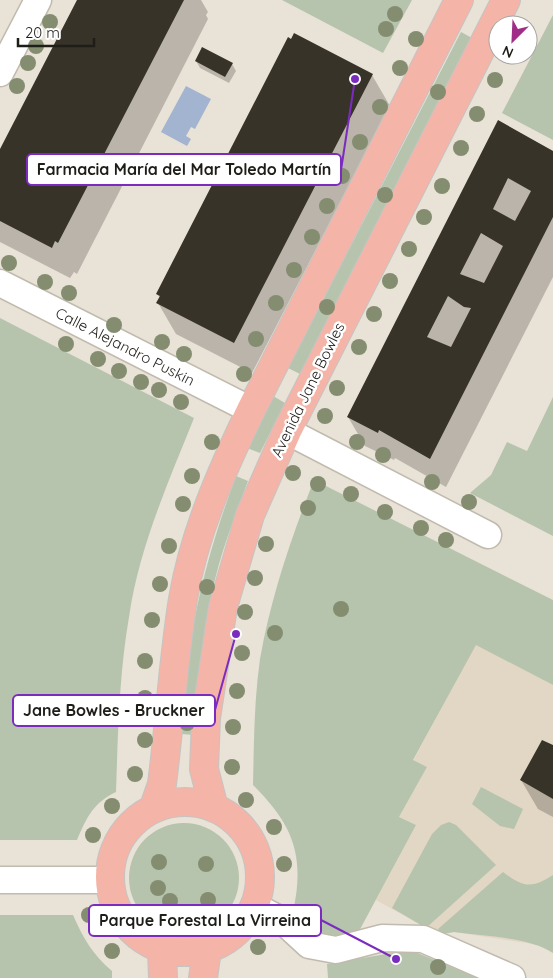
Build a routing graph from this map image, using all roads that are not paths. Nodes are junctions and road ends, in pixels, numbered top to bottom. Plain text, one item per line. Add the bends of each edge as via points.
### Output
1 (38, 0) edge
2 (459, 0) edge
3 (506, 0) edge
4 (0, 72) edge
5 (0, 283) edge
6 (251, 410) junction
7 (287, 431) junction
8 (488, 535) dead end
9 (154, 807) junction
10 (214, 808) junction
11 (0, 880) edge
12 (108, 880) junction
13 (254, 906) junction
14 (162, 950) junction
15 (206, 950) junction
16 (164, 978) edge
17 (204, 978) edge
18 (512, 978) edge

1 - 4 street
2 - 6 main road
3 - 7 main road, Avenida Jane Bowles
5 - 6 street, Calle Alejandro Puskin
6 - 9 main road via 203,522 183,597 163,774
7 - 8 street
7 - 10 main road, Avenida Jane Bowles via 250,514 223,606 204,747 204,769
9 - 10 main road via 194,802
9 - 12 main road via 138,817 122,835 112,854
10 - 13 main road via 244,831 260,865 260,889
11 - 12 street
12 - 14 main road via 123,918
13 - 15 main road via 246,924 224,942
13 - 18 street via 283,921 309,945 336,950 382,938 423,939
14 - 15 main road via 183,953
14 - 16 main road
15 - 17 main road

